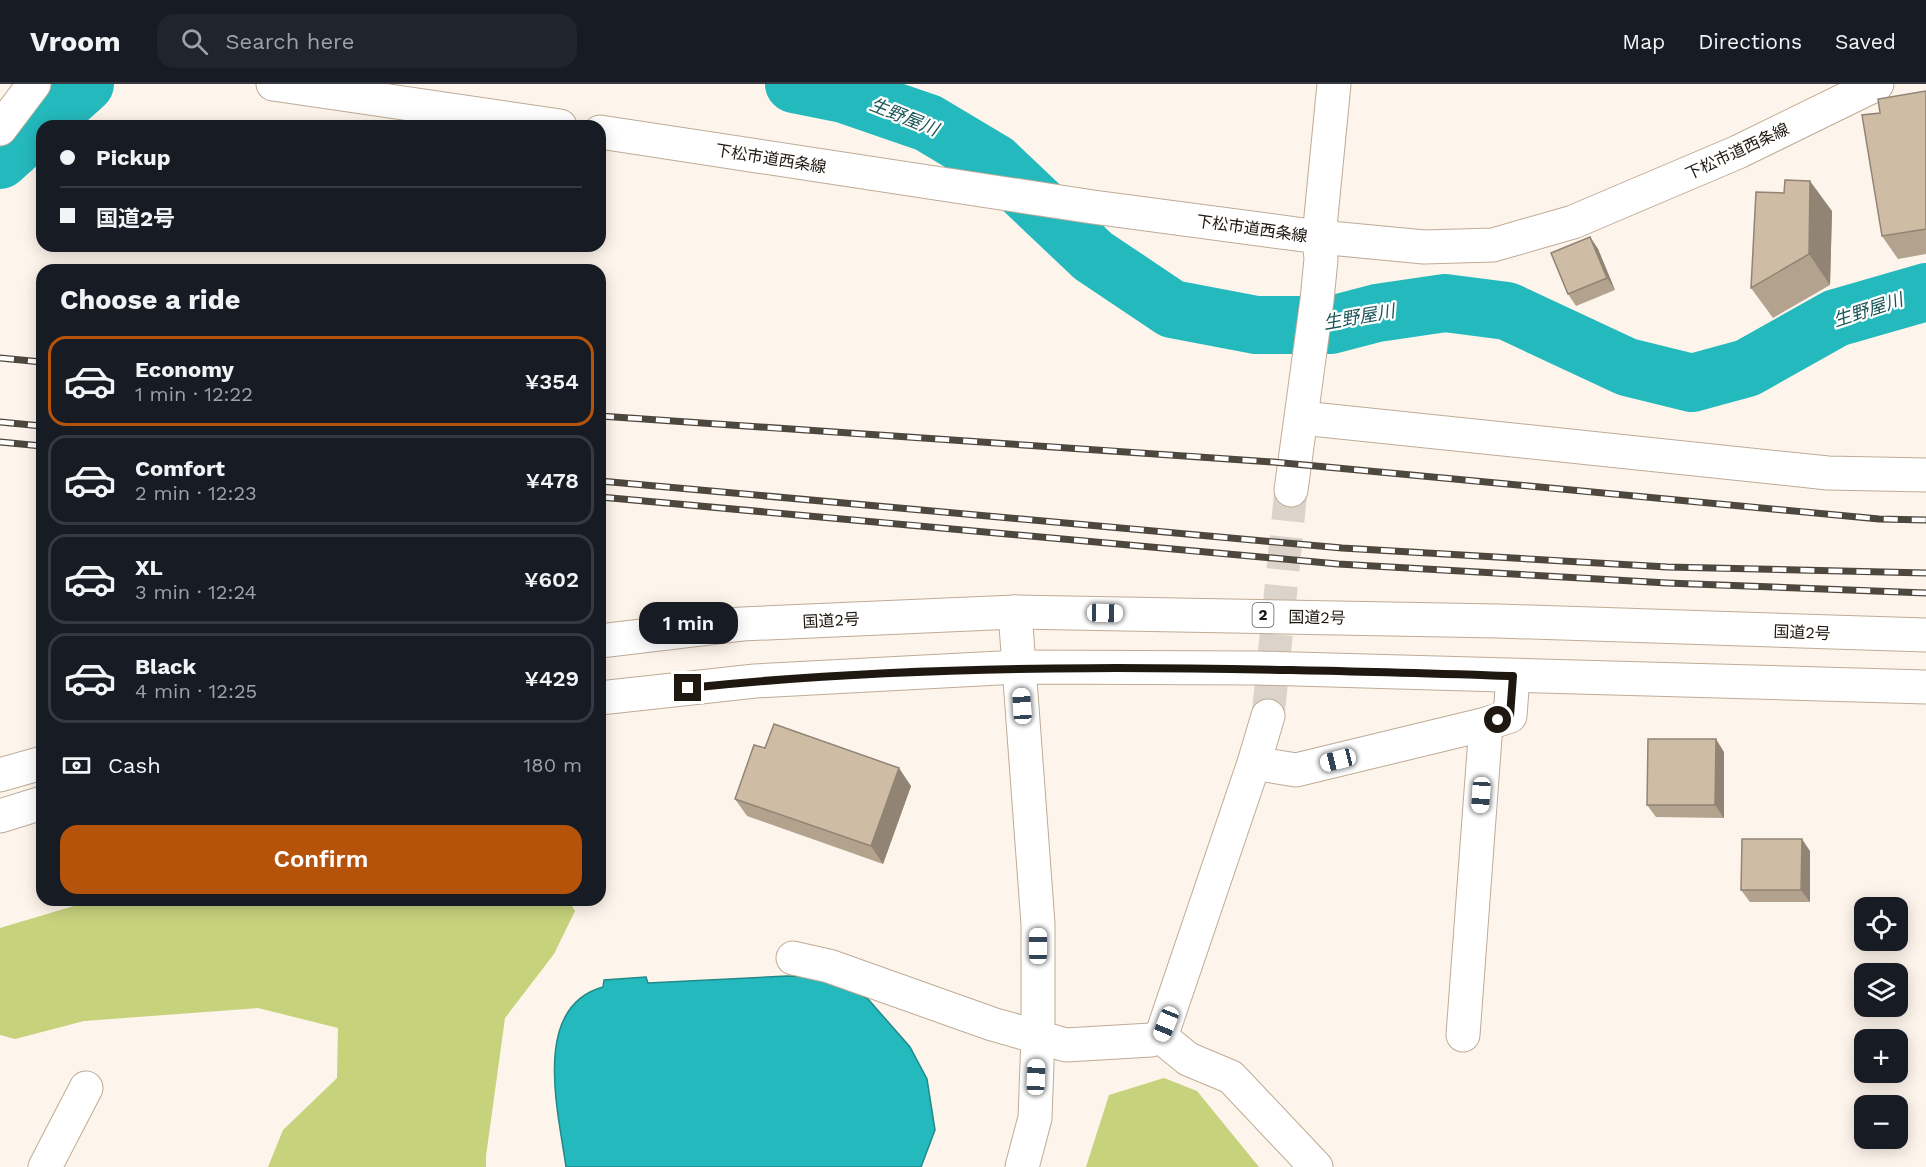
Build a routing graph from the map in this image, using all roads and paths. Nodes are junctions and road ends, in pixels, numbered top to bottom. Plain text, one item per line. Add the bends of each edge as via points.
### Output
1 (34, 84) edge
2 (273, 84) edge
3 (1334, 84) edge
4 (1877, 84) edge
5 (519, 120) edge
6 (0, 129) edge
7 (606, 133) edge
8 (1319, 237) junction
9 (1302, 418) junction
10 (1926, 475) edge
11 (1291, 490) tunnel mouth
12 (1015, 612) junction
13 (1926, 635) edge
14 (606, 640) edge
15 (1019, 667) junction
16 (1513, 676) junction
17 (1926, 687) edge
18 (606, 697) edge
19 (1268, 716) tunnel mouth
20 (1486, 724) junction
21 (1254, 763) junction
22 (36, 765) edge
23 (0, 775) edge
24 (36, 805) edge
25 (0, 816) edge
26 (793, 957) dead end
27 (1463, 1035) dead end
28 (1038, 1036) junction
29 (1161, 1037) junction
30 (86, 1088) dead end
31 (45, 1167) edge
32 (1022, 1167) edge
33 (1316, 1167) edge

1 - 6 main road
2 - 5 main road
3 - 8 main road
4 - 8 main road, 下松市道西条線 via 1738,152 1573,222 1493,245 1424,247
7 - 8 main road, 下松市道西条線 via 968,189
8 - 9 main road via 1321,259
9 - 10 main road via 1828,473
9 - 11 main road
12 - 13 main road, 国道2号 / 2 via 1498,621
12 - 14 main road, 国道2号 / 2 via 742,624
12 - 15 main road
15 - 16 main road via 1258,668
15 - 18 main road via 754,681
15 - 28 main road via 1038,924
16 - 17 main road
16 - 20 main road via 1510,716
19 - 21 main road
20 - 21 main road via 1296,770
20 - 27 main road
21 - 29 main road
22 - 23 main road
24 - 25 main road
26 - 28 main road
28 - 29 main road via 1066,1045
28 - 32 main road via 1035,1118
29 - 33 main road via 1188,1059 1231,1077
30 - 31 main road

